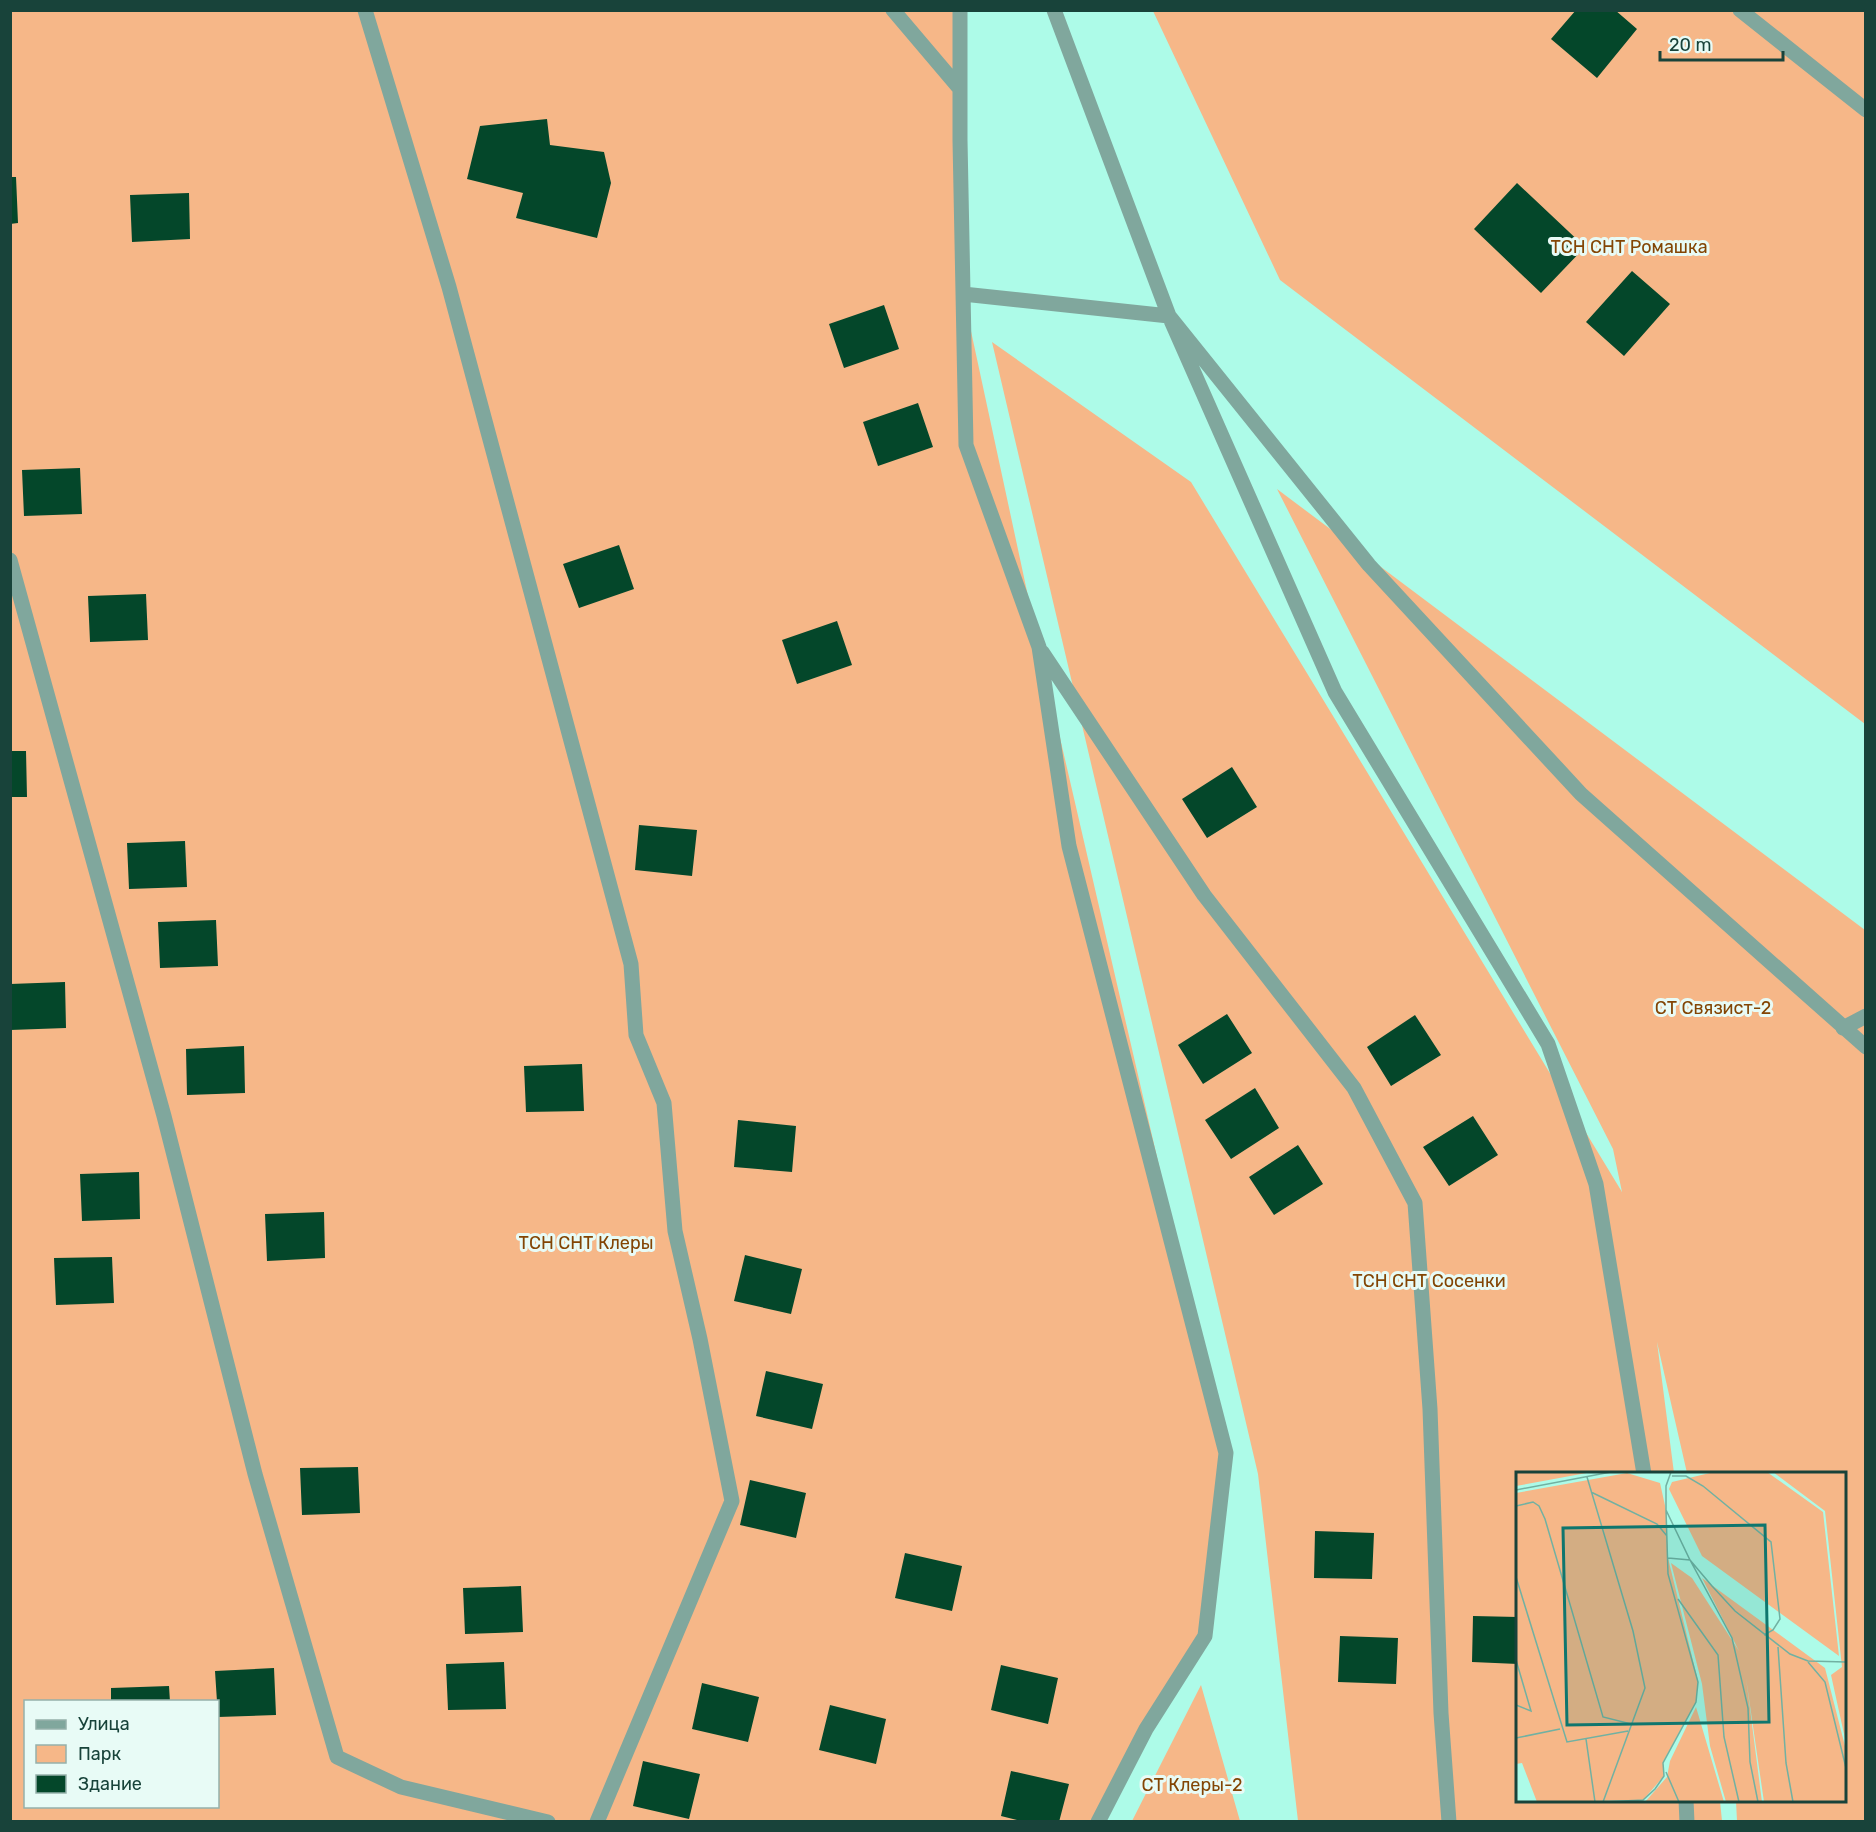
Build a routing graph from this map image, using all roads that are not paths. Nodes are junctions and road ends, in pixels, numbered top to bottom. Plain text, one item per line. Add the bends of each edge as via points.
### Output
1 (365, 10) edge
2 (893, 10) edge
3 (960, 10) edge
4 (1054, 10) edge
5 (1740, 10) edge
6 (960, 89) junction
7 (1866, 110) edge
8 (963, 294) junction
9 (1169, 316) junction
10 (10, 560) edge
11 (1039, 647) junction
12 (1866, 1016) edge
13 (1843, 1028) junction
14 (1866, 1047) edge
15 (1644, 1472) edge
16 (1686, 1802) edge
17 (548, 1821) edge
18 (597, 1821) edge
19 (1098, 1821) edge
20 (1449, 1821) edge
21 (1687, 1821) edge

1 - 18 street via 449,287 632,964 636,1035 664,1102 675,1231 732,1501
2 - 6 street
3 - 6 street
4 - 9 street
5 - 7 street
6 - 8 street
8 - 9 street
8 - 11 street via 966,445
9 - 13 street via 1369,565 1572,785
9 - 15 street via 1335,692 1548,1044 1596,1184
10 - 17 street via 164,1116 255,1474 337,1757 401,1787
11 - 19 street via 1069,846 1226,1453 1205,1636 1146,1729
11 - 20 street via 1204,895 1354,1088 1415,1203 1431,1409 1441,1713
12 - 13 street
13 - 14 street
16 - 21 street

